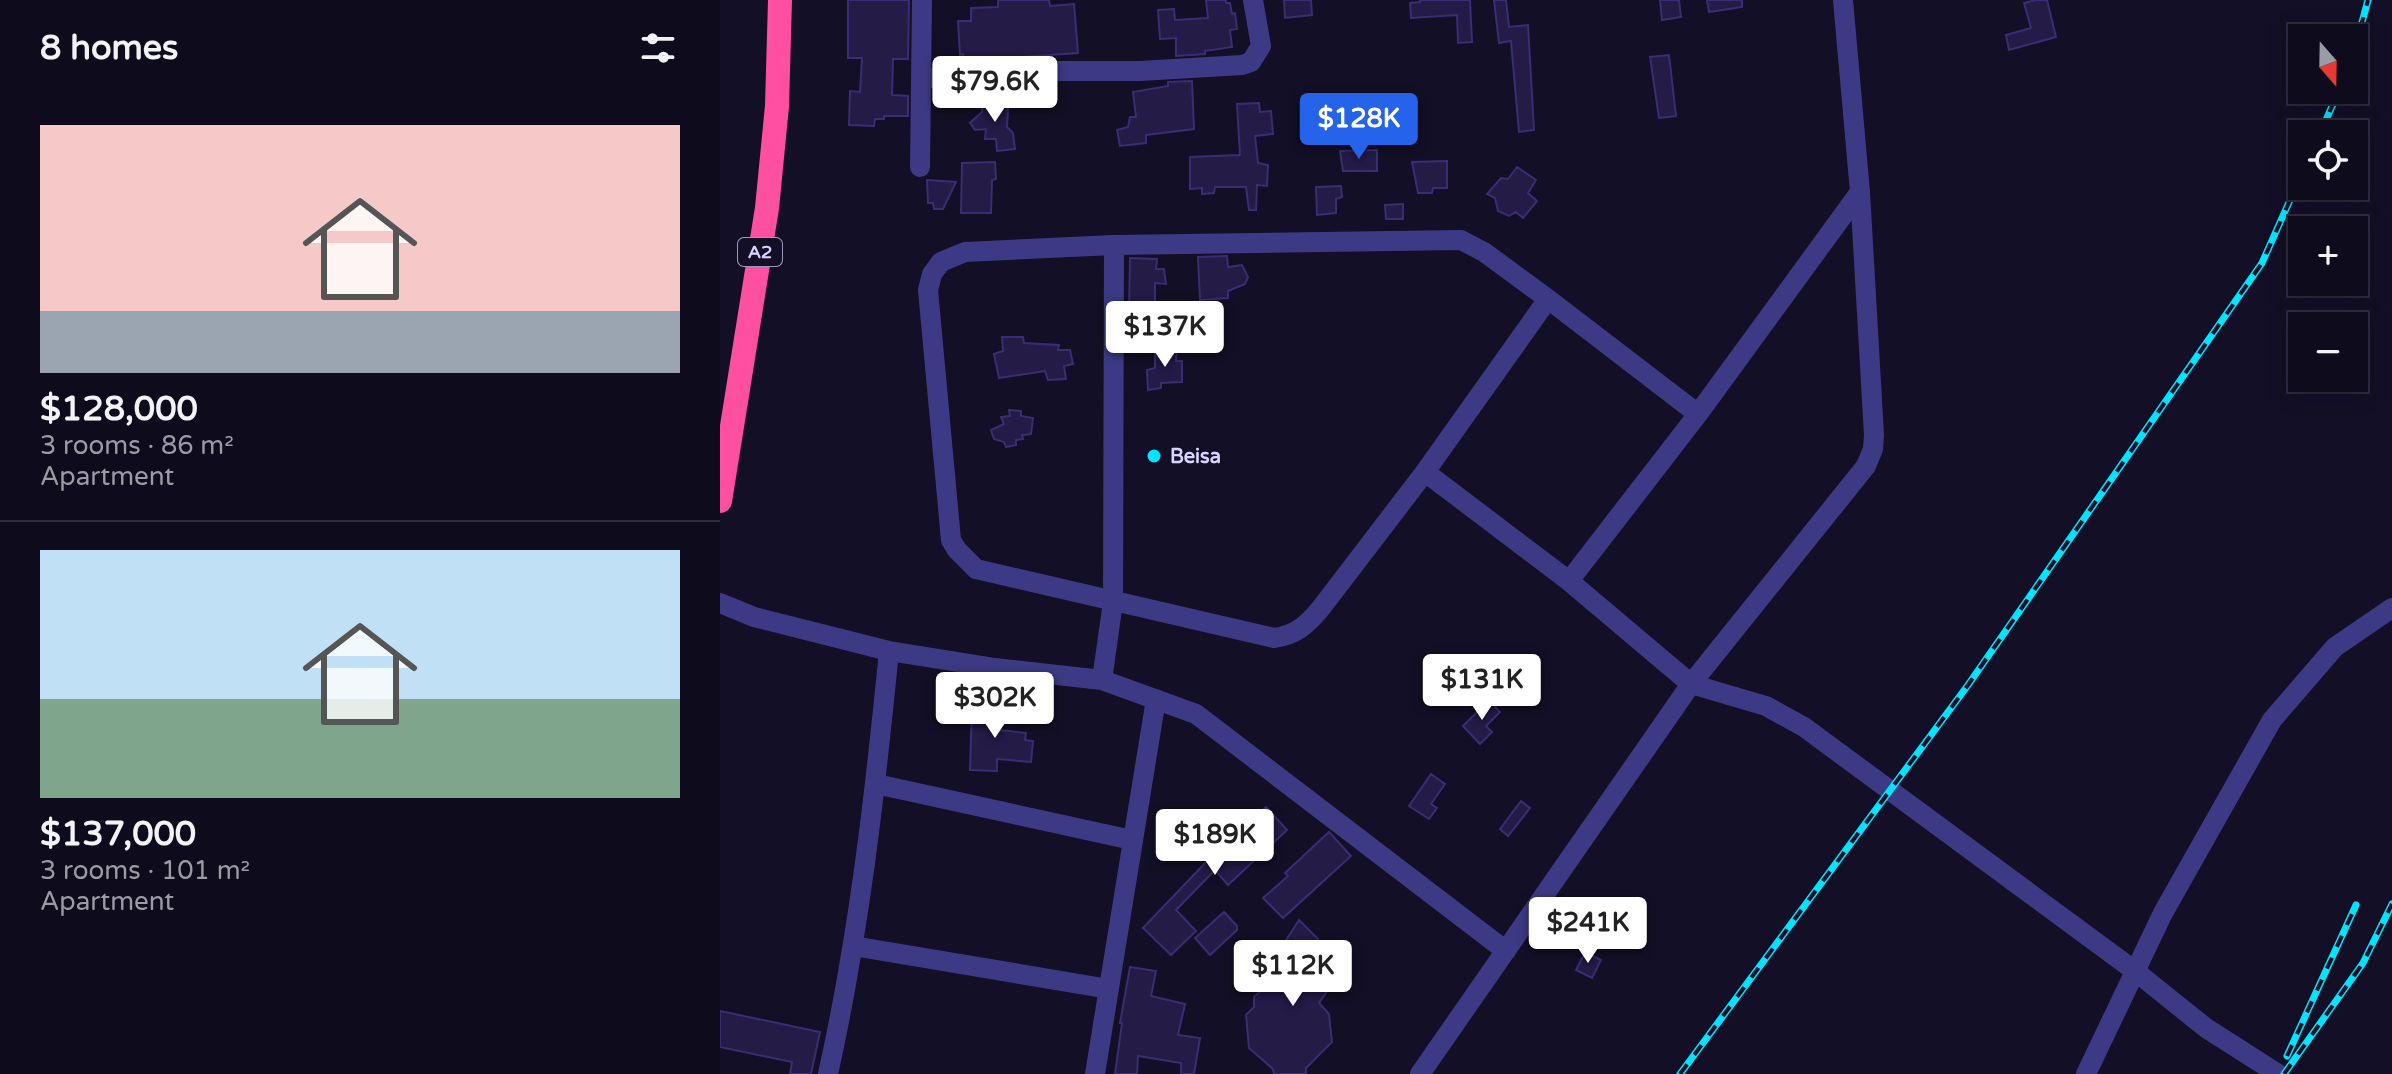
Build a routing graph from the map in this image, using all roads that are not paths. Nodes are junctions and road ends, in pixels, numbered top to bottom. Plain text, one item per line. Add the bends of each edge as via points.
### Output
1 (780, 0) edge
2 (922, 0) edge
3 (1253, 0) edge
4 (1843, 0) edge
5 (923, 79) junction
6 (920, 167) dead end
7 (1860, 192) junction
8 (1114, 245) junction
9 (1548, 299) junction
10 (1698, 414) junction
11 (1425, 472) junction
12 (721, 493) edge
13 (1569, 581) junction
14 (1113, 602) junction
15 (720, 603) edge
16 (2392, 608) edge
17 (889, 651) junction
18 (1102, 680) junction
19 (1691, 684) junction
20 (1156, 699) junction
21 (876, 784) junction
22 (1132, 840) junction
23 (853, 946) junction
24 (1506, 951) junction
25 (2135, 971) junction
26 (1109, 989) junction
27 (828, 1074) edge
28 (1095, 1074) edge
29 (1420, 1074) edge
30 (2086, 1074) edge
31 (2278, 1074) edge

1 - 12 highway, A2 via 767,208
2 - 5 street
3 - 5 street via 1261,46 1251,62 1242,65 997,71
4 - 7 street
5 - 6 street
7 - 10 street
7 - 19 street via 1873,449 1858,478
8 - 9 street via 1461,240
8 - 14 street
8 - 14 street via 965,252 941,262 928,290 949,526 957,550 976,569
9 - 10 street
9 - 11 street
10 - 13 street
11 - 13 street
11 - 14 street via 1308,623 1289,636 1274,638
13 - 19 street
14 - 18 street
15 - 17 street via 754,617
16 - 25 street via 2335,647 2272,720
17 - 18 street
17 - 21 street
18 - 20 street
19 - 24 street
19 - 25 street via 1766,706 1804,727
20 - 22 street
20 - 24 street via 1196,714
21 - 22 street
21 - 23 street
22 - 26 street
23 - 26 street
23 - 27 street
24 - 29 street
25 - 30 street
25 - 31 street via 2206,1028
26 - 28 street

